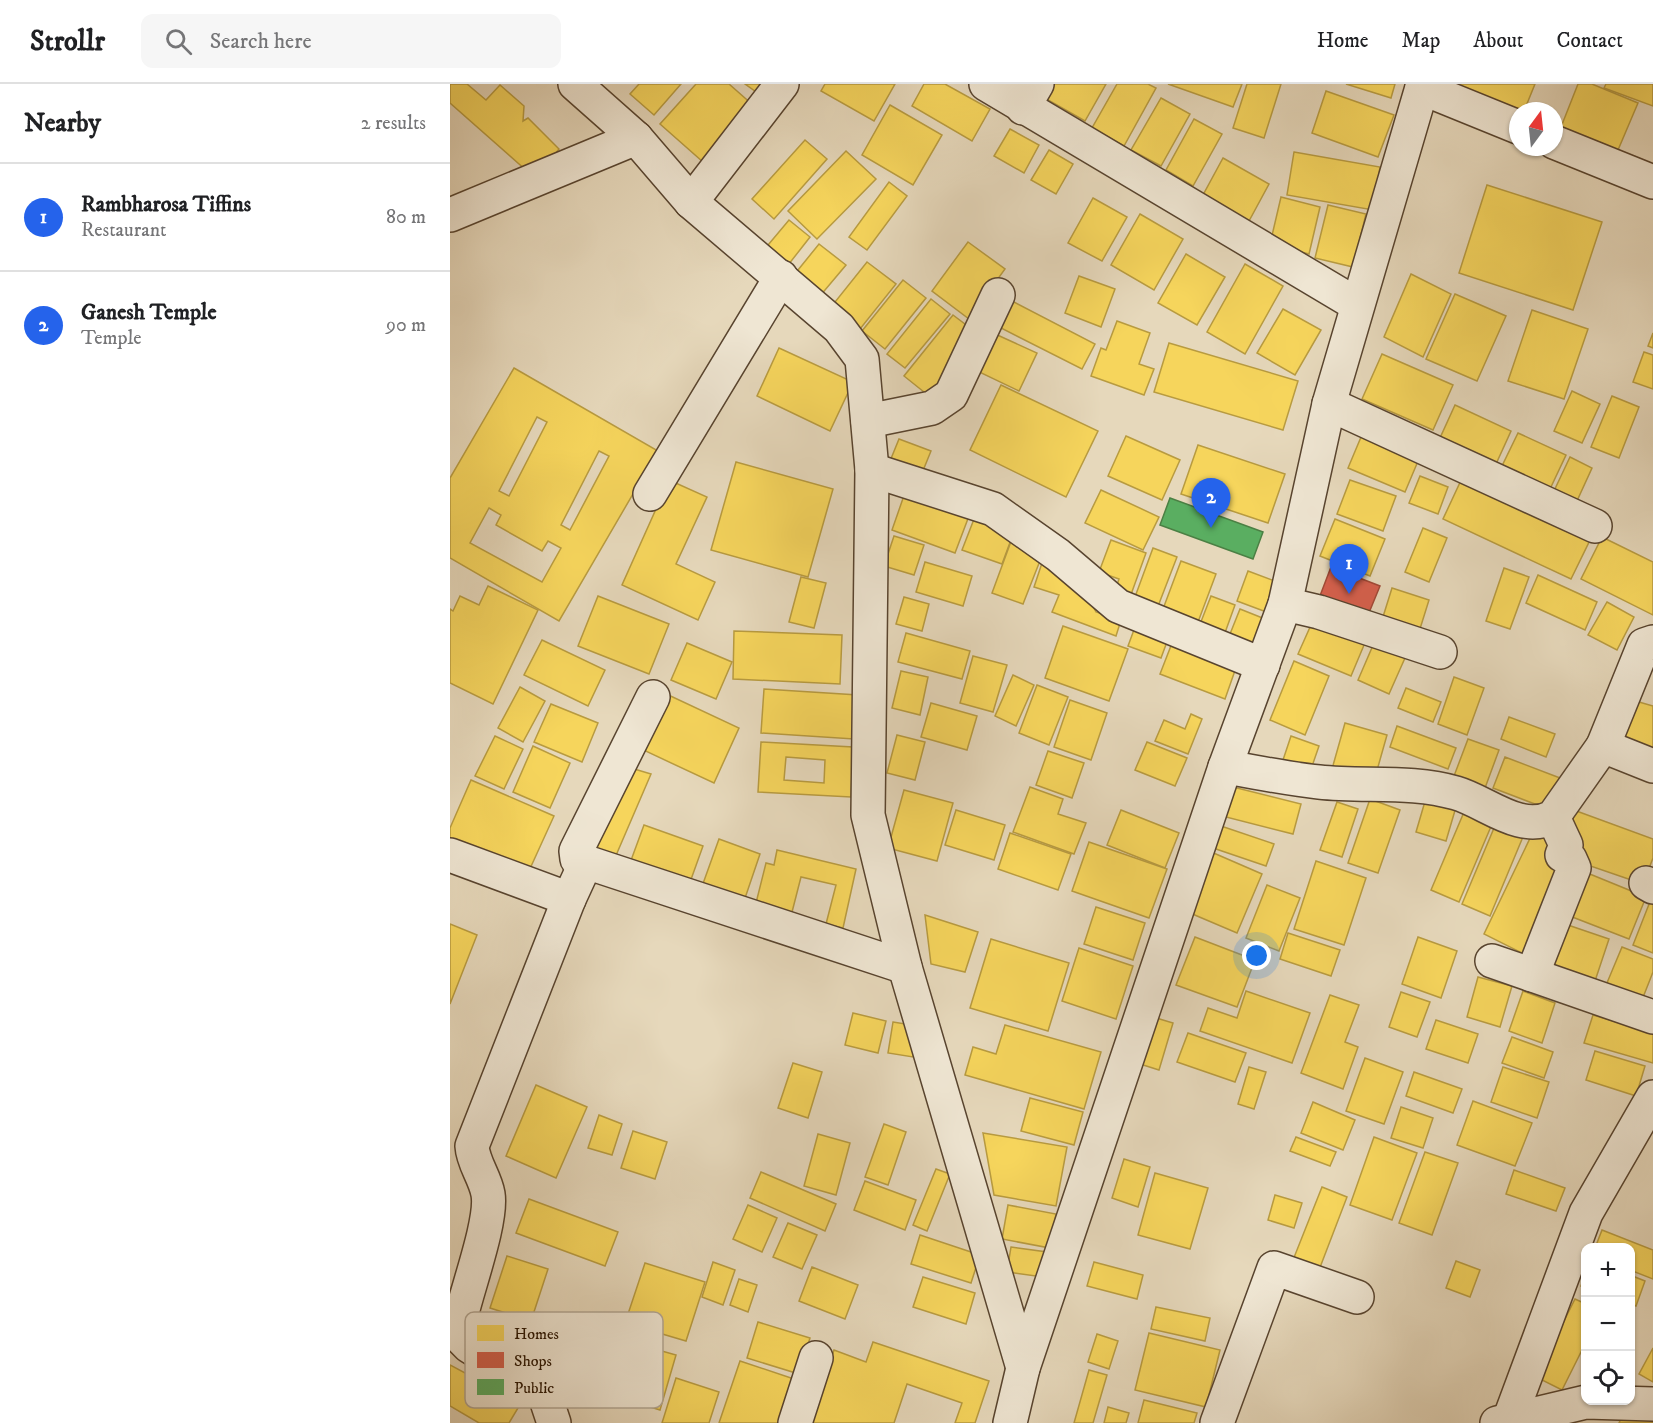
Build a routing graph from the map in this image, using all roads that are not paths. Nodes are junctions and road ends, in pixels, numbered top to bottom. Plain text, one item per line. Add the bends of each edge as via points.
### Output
1 (576, 84) edge
2 (782, 84) edge
3 (986, 84) edge
4 (1422, 86) edge
5 (1030, 96) edge
6 (1509, 123) edge
7 (636, 138) junction
8 (1563, 146) edge
9 (1653, 182) edge
10 (691, 202) junction
11 (450, 215) edge
12 (780, 277) junction
13 (998, 295) dead end
14 (1356, 304) junction
15 (1329, 404) junction
16 (868, 421) junction
17 (872, 470) junction
18 (650, 494) dead end
19 (1595, 526) dead end
20 (1285, 604) junction
21 (1653, 642) edge
22 (1440, 652) dead end
23 (1263, 665) junction
24 (653, 696) dead end
25 (1603, 746) junction
26 (1653, 766) edge
27 (1224, 767) junction
28 (1553, 817) junction
29 (450, 855) edge
30 (586, 862) junction
31 (569, 899) junction
32 (1492, 961) dead end
33 (905, 967) junction
34 (1532, 975) junction
35 (1653, 1017) edge
36 (1653, 1097) edge
37 (1357, 1297) dead end
38 (465, 1342) edge
39 (816, 1358) dead end
40 (1023, 1368) junction
41 (1653, 1404) edge
42 (549, 1408) edge
43 (1504, 1422) edge
44 (554, 1423) edge
45 (795, 1423) edge
46 (1010, 1423) edge
47 (1216, 1423) edge

1 - 7 street
2 - 10 street
3 - 5 street
4 - 6 street
4 - 14 street
5 - 14 street
7 - 10 street
7 - 11 street
8 - 9 street
10 - 12 street
12 - 16 street via 839,328 862,359
12 - 18 street
13 - 16 street via 951,395 932,408
14 - 15 street
15 - 19 street
15 - 20 street
16 - 17 street
17 - 23 street via 993,509 1058,555 1118,606
17 - 33 street via 868,815
20 - 22 street
20 - 23 street
21 - 25 street via 1644,645
23 - 27 street
24 - 30 street via 576,851 577,859
25 - 26 street
25 - 28 street
27 - 28 street via 1319,782 1431,788 1457,793 1523,822 1542,823
27 - 40 street
28 - 34 street via 1566,845 1562,855 1570,859 1574,868
29 - 31 street
30 - 31 street
30 - 33 street
31 - 38 street via 472,1146 488,1194 487,1219 457,1334
32 - 34 street
33 - 40 street
34 - 35 street
36 - 43 street via 1586,1213
37 - 47 street via 1274,1268
39 - 45 street
40 - 46 street
41 - 43 street via 1586,1402
42 - 44 street

